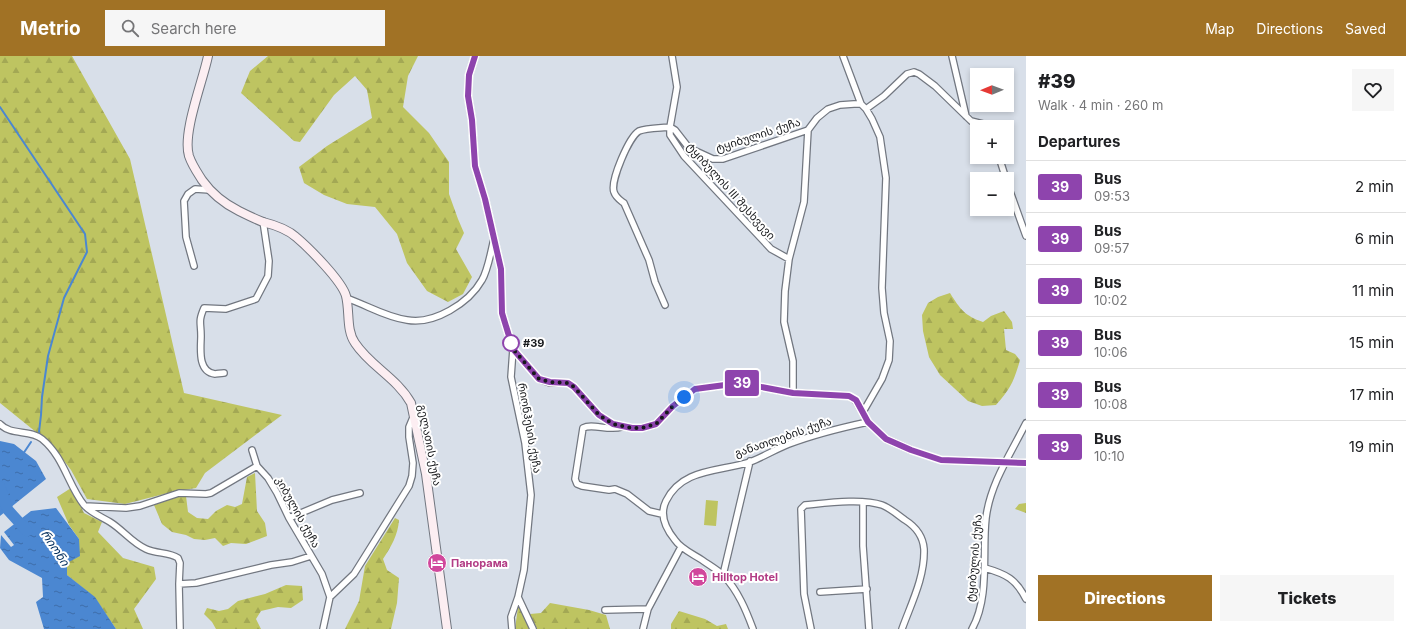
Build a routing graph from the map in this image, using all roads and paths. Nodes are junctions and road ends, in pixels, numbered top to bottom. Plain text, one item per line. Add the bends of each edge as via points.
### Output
1 (208, 56) edge
2 (475, 56) edge
3 (672, 56) edge
4 (843, 56) edge
5 (952, 56) edge
6 (861, 104) junction
7 (866, 110) junction
8 (966, 117) junction
9 (970, 120) edge
10 (670, 127) junction
11 (808, 130) junction
12 (210, 190) junction
13 (1014, 201) edge
14 (263, 221) junction
15 (1025, 229) edge
16 (1026, 236) edge
17 (495, 238) junction
18 (789, 259) junction
19 (194, 266) dead end
20 (346, 298) junction
21 (664, 305) dead end
22 (513, 349) junction
23 (224, 373) dead end
24 (793, 393) junction
25 (863, 412) junction
26 (414, 415) junction
27 (868, 422) junction
28 (1026, 423) edge
29 (0, 424) edge
30 (623, 426) junction
31 (252, 450) dead end
32 (750, 462) junction
33 (1005, 463) junction
34 (1026, 463) edge
35 (257, 466) junction
36 (360, 493) dead end
37 (863, 502) junction
38 (85, 506) junction
39 (662, 514) junction
40 (289, 518) junction
41 (681, 547) junction
42 (311, 556) junction
43 (985, 568) junction
44 (723, 575) junction
45 (179, 584) junction
46 (867, 589) junction
47 (820, 592) dead end
48 (330, 597) junction
49 (518, 597) junction
50 (1026, 599) edge
51 (648, 609) junction
52 (605, 610) dead end
53 (180, 629) edge
54 (323, 629) edge
55 (447, 629) edge
56 (512, 629) edge
57 (533, 629) edge
58 (643, 629) edge
59 (752, 629) edge
60 (810, 629) edge
61 (869, 629) edge
62 (902, 629) edge
63 (972, 629) edge

1 - 12 main road, გელათის ქუჩა via 190,125 188,155
2 - 17 street via 469,75 468,96 475,166
3 - 10 street via 677,87
4 - 6 street
5 - 8 street
6 - 7 street
6 - 11 street, ტყიბულის ქუჩა via 840,105 828,109
7 - 8 street via 908,74 914,72 935,86
7 - 25 street via 880,137 886,178 882,288 890,341 889,360 882,379
8 - 9 street
10 - 11 street, ტყიბულის ქუჩა via 689,148 713,159 723,159
10 - 18 street, ტყიბულის III შესხვევი via 670,135 684,156 771,249
10 - 21 street via 640,130 633,136 613,184 616,198 624,203 649,260
11 - 18 street via 804,202
12 - 14 main road, გელათის ქუჩა via 226,204
12 - 19 street via 195,189 184,201 186,237
13 - 15 street
14 - 20 main road, გელათის ქუჩა via 295,236 333,274
14 - 23 street via 269,261 268,276 256,299 226,309 204,308 199,322 203,364 214,374
15 - 16 street
17 - 20 street via 483,279 475,291 448,311 426,320 408,321
17 - 22 street via 501,269 502,313
18 - 24 street via 784,322 793,361
20 - 26 main road, გელათის ქუჩა via 349,328 354,342 405,392
22 - 30 street via 539,379 568,383 599,415 613,424
22 - 49 street, რიონჰესის ქუჩა via 511,377 525,443 531,495 524,570
24 - 25 street via 849,396 856,400
24 - 30 street via 740,383 695,389 673,406 656,424 642,428
25 - 27 street
26 - 48 street via 409,427 413,463 409,486 354,574
26 - 55 main road, გელათის ქუჩა via 426,474
27 - 32 street, განათლების ქუჩა via 822,432
27 - 33 street via 886,439 941,460
28 - 33 street, ტყიბულის ქუჩა
29 - 38 street via 12,431 42,439 62,464
30 - 39 street via 615,429 588,426 582,428 576,466 577,484 615,489 627,494 649,511
31 - 35 street
32 - 39 street, განათლების ქუჩა via 699,473 685,479 670,492
32 - 44 street
33 - 34 street
33 - 43 street, ტყიბულის ქუჩა via 991,494 986,518
35 - 38 street via 211,493 179,493 126,508
35 - 40 street, კიბულის ქუჩა via 268,478
36 - 40 street via 332,500
37 - 46 street via 863,546
37 - 60 street via 805,505 800,509 804,594
37 - 62 street via 882,505 913,524 922,538 924,550 920,577
38 - 45 street via 110,522 136,544 147,550 178,558
39 - 41 street via 668,529
40 - 42 street, კიბულის ქუჩა
41 - 44 street
41 - 51 street
42 - 45 street via 196,583
42 - 48 street, კიბულის ქუჩა via 322,574
43 - 50 street via 1008,576 1020,587
43 - 63 street, ტყიბულის ქუჩა via 981,606
44 - 59 street via 736,591
45 - 53 street
46 - 47 street
46 - 61 street
48 - 54 street
49 - 56 street, რიონჰესის ქუჩა via 512,617
49 - 57 street
51 - 52 street
51 - 58 street

